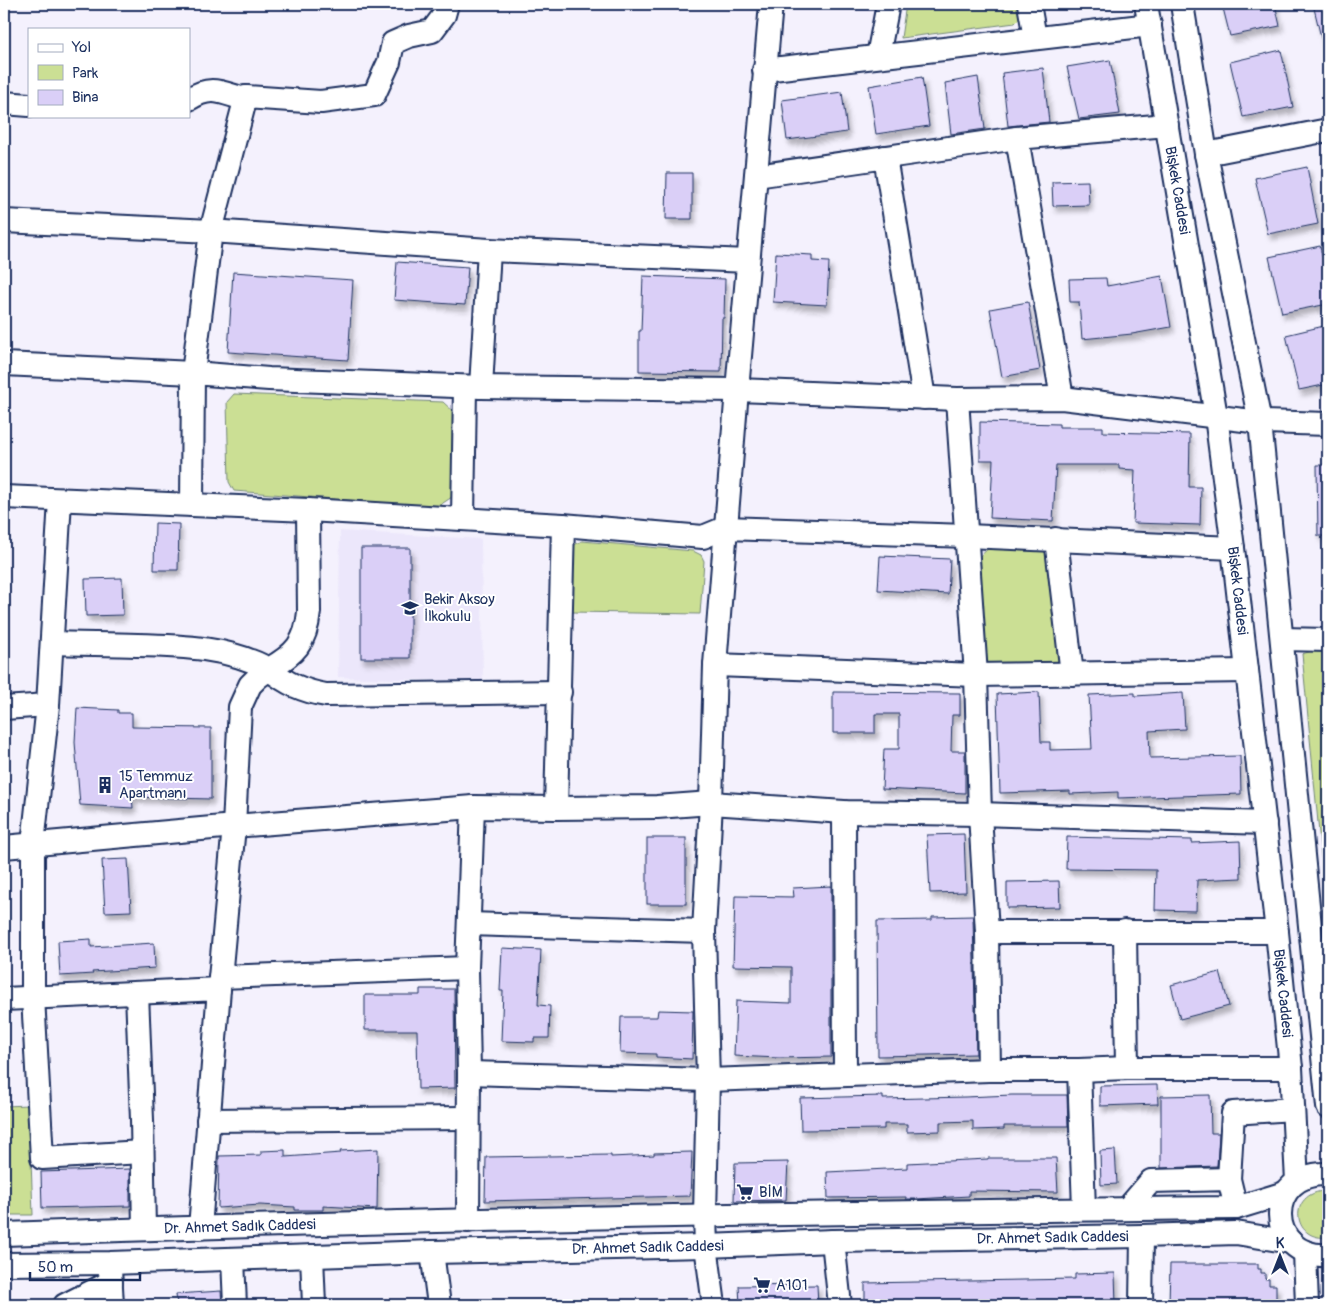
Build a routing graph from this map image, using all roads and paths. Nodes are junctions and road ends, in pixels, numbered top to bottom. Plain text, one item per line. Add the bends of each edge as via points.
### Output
1 (447, 4) edge
2 (771, 4) edge
3 (888, 4) edge
4 (1030, 4) edge
5 (1182, 4) edge
6 (1148, 14) edge
7 (1035, 38) junction
8 (878, 56) junction
9 (764, 70) junction
10 (246, 97) junction
11 (190, 98) edge
12 (4, 103) edge
13 (28, 105) edge
14 (1167, 125) junction
15 (1328, 130) edge
16 (1017, 138) junction
17 (1206, 154) junction
18 (885, 157) junction
19 (756, 176) junction
20 (4, 221) edge
21 (211, 231) junction
22 (489, 250) junction
23 (748, 261) junction
24 (4, 364) edge
25 (193, 373) junction
26 (473, 387) junction
27 (737, 390) junction
28 (924, 398) junction
29 (1062, 398) junction
30 (957, 399) junction
31 (1216, 416) junction
32 (1260, 422) junction
33 (1328, 424) edge
34 (4, 497) edge
35 (60, 500) junction
36 (192, 505) junction
37 (308, 510) junction
38 (463, 519) junction
39 (564, 525) junction
40 (726, 528) junction
41 (967, 536) junction
42 (1056, 539) junction
43 (1233, 548) junction
44 (1282, 639) junction
45 (1328, 640) edge
46 (52, 643) junction
47 (715, 665) junction
48 (269, 669) junction
49 (1247, 671) junction
50 (1072, 674) junction
51 (976, 675) junction
52 (560, 692) junction
53 (48, 705) junction
54 (4, 708) edge
55 (711, 803) junction
56 (473, 807) junction
57 (556, 808) junction
58 (844, 812) junction
59 (980, 814) junction
60 (1265, 823) junction
61 (234, 826) junction
62 (33, 844) junction
63 (4, 847) edge
64 (468, 924) junction
65 (704, 931) junction
66 (1125, 931) junction
67 (987, 932) junction
68 (1277, 932) junction
69 (467, 968) junction
70 (220, 983) junction
71 (137, 993) junction
72 (33, 998) junction
73 (4, 999) edge
74 (1324, 1003) edge
75 (1127, 1068) junction
76 (1291, 1068) junction
77 (989, 1070) junction
78 (1079, 1070) junction
79 (469, 1073) junction
80 (845, 1074) junction
81 (708, 1080) junction
82 (1328, 1108) edge
83 (1294, 1109) junction
84 (468, 1118) junction
85 (208, 1120) junction
86 (142, 1152) junction
87 (1328, 1174) edge
88 (1229, 1179) junction
89 (1291, 1187) junction
90 (1236, 1208) junction
91 (1084, 1210) junction
92 (1127, 1210) junction
93 (705, 1215) junction
94 (468, 1221) junction
95 (200, 1228) junction
96 (144, 1229) junction
97 (4, 1234) edge
98 (1142, 1236) junction
99 (833, 1241) junction
100 (706, 1246) junction
101 (1298, 1247) junction
102 (432, 1252) junction
103 (1328, 1255) edge
104 (312, 1256) junction
105 (233, 1259) junction
106 (4, 1264) edge
107 (110, 1272) junction
108 (64, 1305) edge
109 (112, 1305) edge
110 (235, 1305) edge
111 (314, 1305) edge
112 (439, 1305) edge
113 (714, 1305) edge
114 (840, 1305) edge
115 (1141, 1305) edge
116 (1307, 1305) edge

1 - 10 street via 444,15 432,31 393,43 374,95 321,102
2 - 9 street
3 - 8 street
4 - 7 street
5 - 17 street
6 - 7 street
6 - 14 street, Bişkek Caddesi
7 - 8 street
8 - 9 street
9 - 19 street
10 - 11 street via 212,90
10 - 21 street
12 - 13 street
14 - 16 street
14 - 31 street, Bişkek Caddesi
15 - 17 street
16 - 18 street
16 - 29 street
17 - 32 street
18 - 19 street
18 - 28 street
19 - 23 street
20 - 21 street
21 - 22 street
21 - 25 street
22 - 23 street
22 - 26 street
23 - 27 street
24 - 25 street
25 - 26 street
25 - 36 street
26 - 27 street
26 - 38 street
27 - 28 street
27 - 40 street
28 - 30 street
29 - 30 street
29 - 31 street
30 - 41 street
31 - 32 street
31 - 43 street, Bişkek Caddesi
32 - 33 street
32 - 44 street
34 - 35 street
35 - 36 street
35 - 46 street
36 - 37 street
37 - 38 street
37 - 48 street via 307,628 295,650
38 - 39 street
39 - 40 street via 703,537
39 - 52 street
40 - 41 street
40 - 47 street
41 - 42 street
41 - 51 street
42 - 43 street
42 - 50 street
43 - 49 street, Bişkek Caddesi
44 - 45 street
44 - 74 street
46 - 48 street via 185,646 238,656
46 - 53 street
47 - 51 street
47 - 55 street
48 - 52 street via 296,688 326,695
48 - 61 street via 250,685 240,707
49 - 50 street
49 - 60 street, Bişkek Caddesi
50 - 51 street
51 - 59 street
52 - 57 street
53 - 54 street
53 - 62 street
55 - 57 street
55 - 58 street
55 - 65 street
56 - 57 street
56 - 61 street
56 - 64 street
58 - 59 street
58 - 80 street
59 - 60 street
59 - 67 street
60 - 68 street, Bişkek Caddesi
61 - 62 street
61 - 70 street
62 - 63 street
62 - 72 street
64 - 65 street
64 - 69 street
65 - 81 street
66 - 67 street
66 - 68 street
66 - 75 street
67 - 77 street
68 - 76 street, Bişkek Caddesi
69 - 70 street
69 - 79 street
70 - 71 street
70 - 85 street
71 - 72 street
71 - 86 street
72 - 73 street
72 - 86 street via 42,1158
74 - 82 street
75 - 76 street
75 - 78 street
76 - 83 street, Bişkek Caddesi
77 - 78 street
77 - 80 street
78 - 91 street
79 - 81 street
79 - 84 street
80 - 81 street
81 - 93 street
83 - 88 street via 1234,1113
83 - 89 street, Bişkek Caddesi
84 - 85 street
84 - 94 street
85 - 95 street
86 - 96 street
87 - 89 street, Dr. Ahmet Sadık Caddesi via 1304,1177
88 - 90 street
88 - 92 street via 1151,1181
89 - 90 street, Dr. Ahmet Sadık Caddesi
89 - 101 street, Bişkek Caddesi via 1280,1205 1279,1217 1282,1229
90 - 92 street, Dr. Ahmet Sadık Caddesi
91 - 92 street, Dr. Ahmet Sadık Caddesi
91 - 93 street, Dr. Ahmet Sadık Caddesi
93 - 94 street, Dr. Ahmet Sadık Caddesi
93 - 100 street
94 - 95 street, Dr. Ahmet Sadık Caddesi
95 - 96 street, Dr. Ahmet Sadık Caddesi
96 - 97 street, Dr. Ahmet Sadık Caddesi
98 - 99 street, Dr. Ahmet Sadık Caddesi
98 - 101 street, Dr. Ahmet Sadık Caddesi via 1236,1233
98 - 115 street
99 - 100 street, Dr. Ahmet Sadık Caddesi
99 - 114 street
100 - 102 street, Dr. Ahmet Sadık Caddesi
100 - 113 street
101 - 103 street, Dr. Ahmet Sadık Caddesi via 1314,1255
101 - 116 street
102 - 104 street, Dr. Ahmet Sadık Caddesi
102 - 112 street
104 - 105 street, Dr. Ahmet Sadık Caddesi
104 - 111 street
105 - 107 street, Dr. Ahmet Sadık Caddesi
105 - 110 street
106 - 107 street, Dr. Ahmet Sadık Caddesi
107 - 108 street
107 - 109 street

